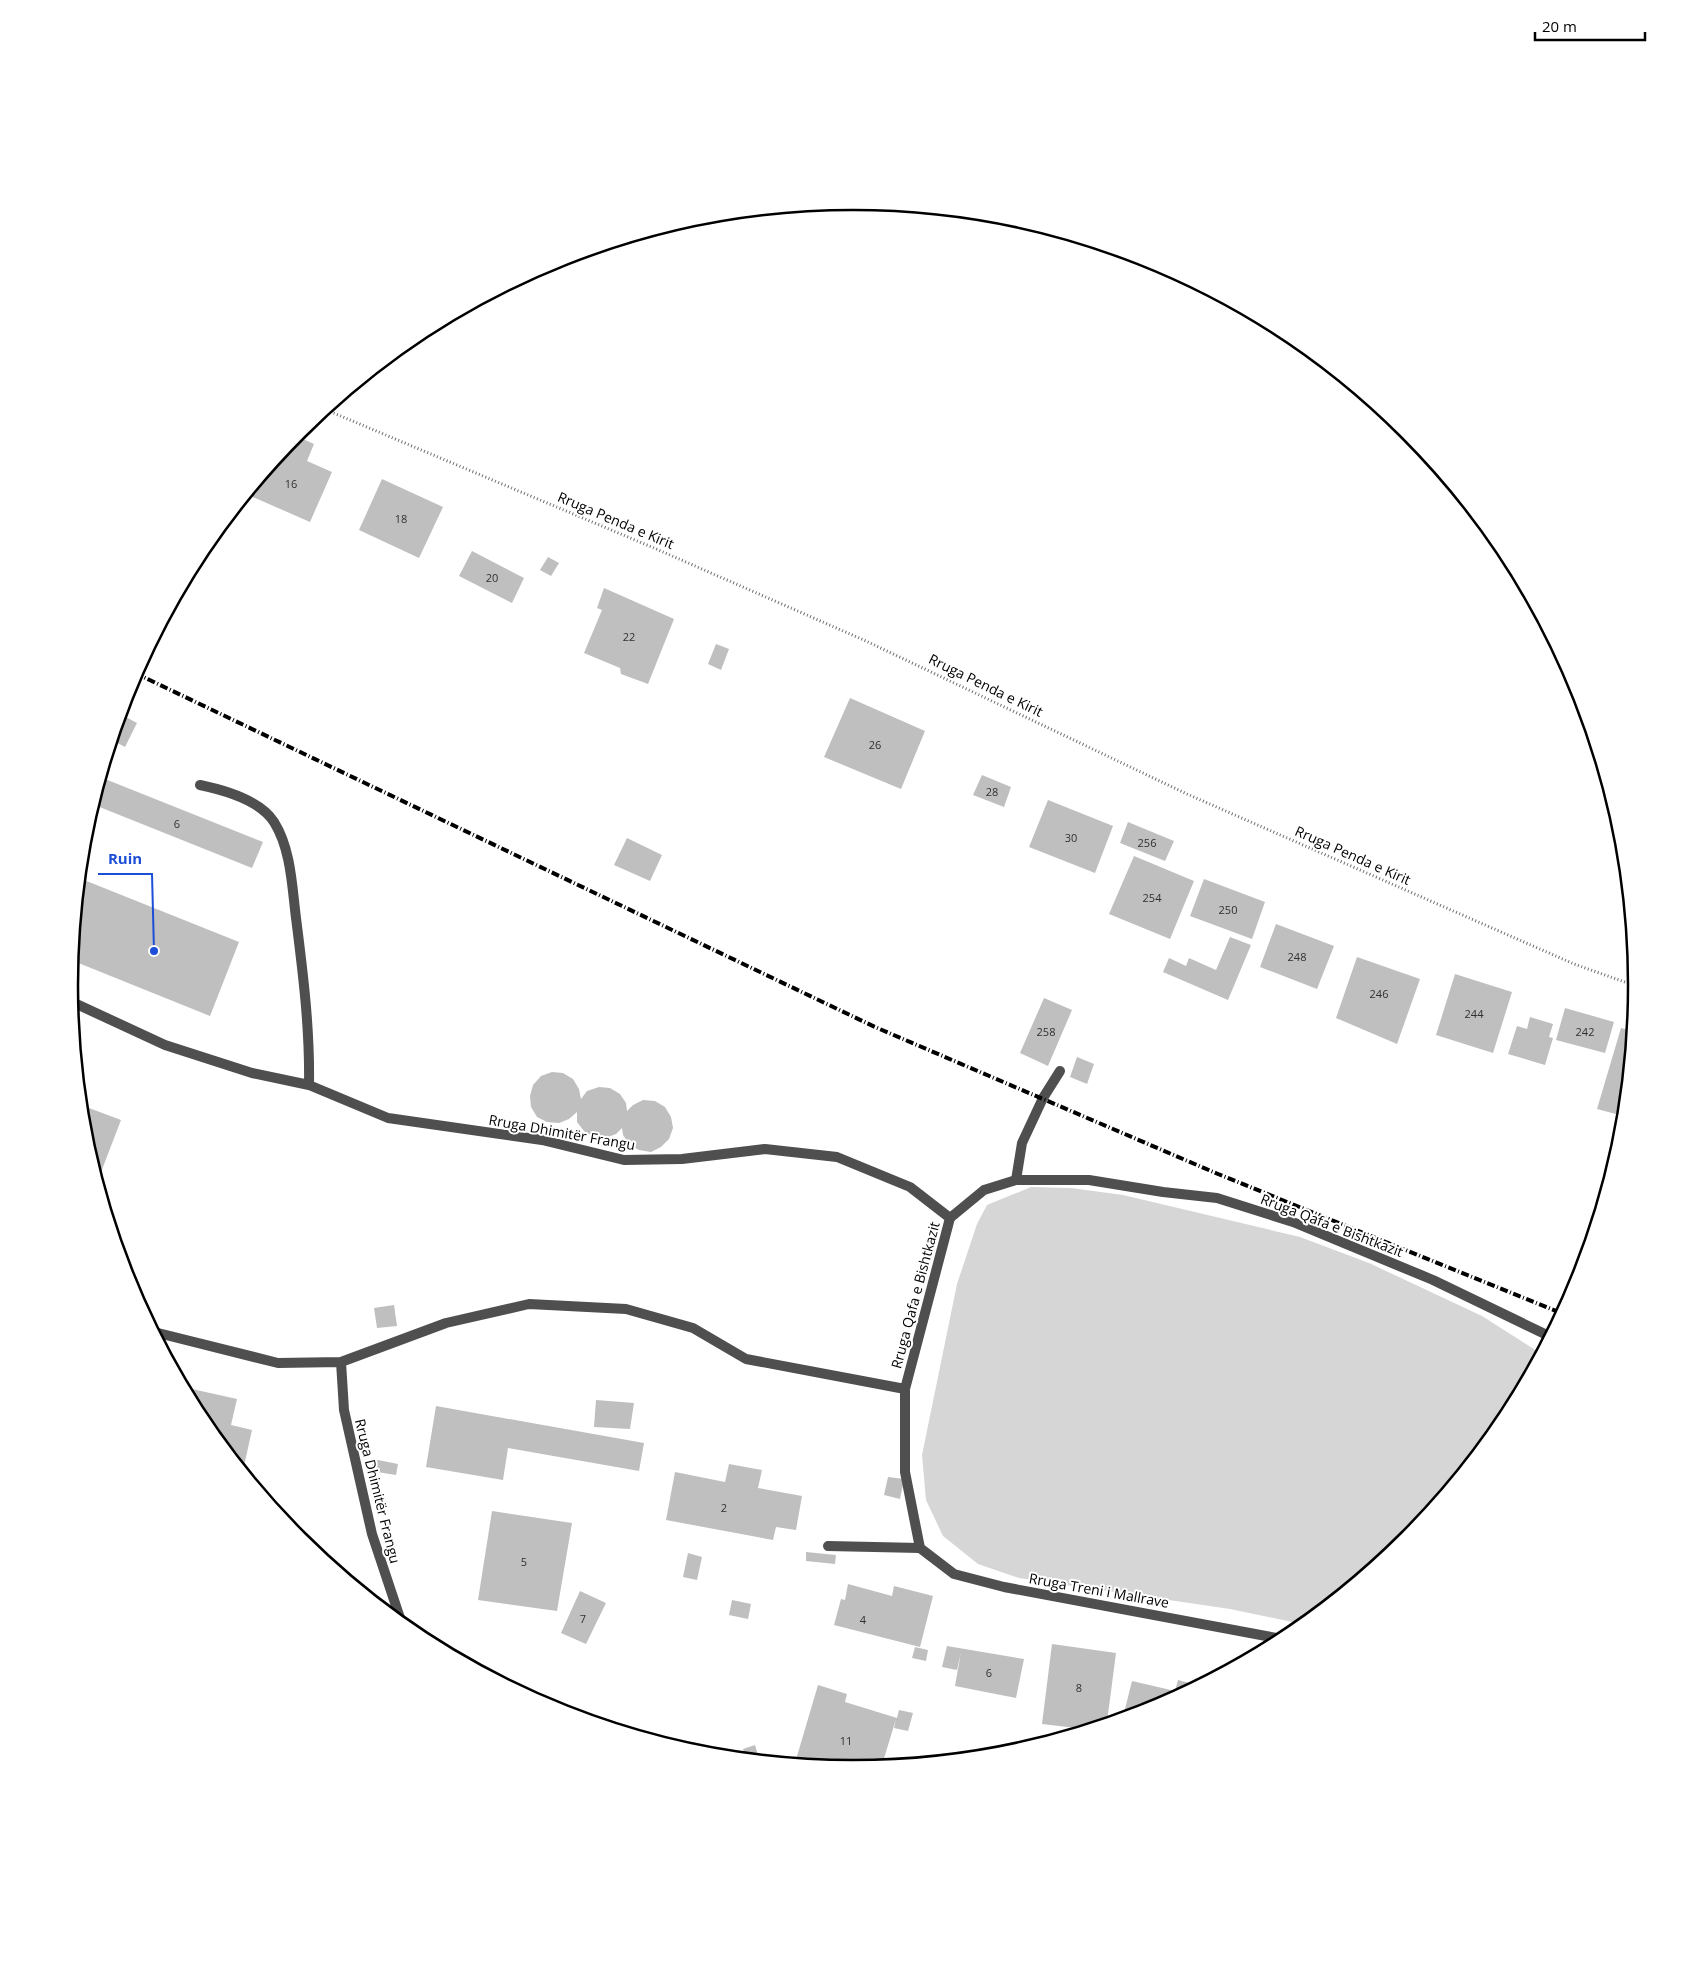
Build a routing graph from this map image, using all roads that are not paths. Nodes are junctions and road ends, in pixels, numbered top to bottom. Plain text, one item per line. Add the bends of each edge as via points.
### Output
1 (200, 785) dead end
2 (78, 1005) edge
3 (1060, 1071) dead end
4 (309, 1085) junction
5 (1016, 1180) junction
6 (950, 1218) junction
7 (161, 1334) edge
8 (1544, 1334) edge
9 (341, 1362) junction
10 (905, 1388) junction
11 (828, 1546) dead end
12 (920, 1548) junction
13 (398, 1611) edge
14 (1270, 1637) edge

1 - 4 street via 228,791 248,800 273,820 284,844 310,1038
2 - 4 street, Rruga Dhimitër Frangu via 166,1045 252,1073
3 - 5 street via 1022,1143
4 - 6 street, Rruga Dhimitër Frangu via 388,1118 542,1140 624,1160 682,1159 765,1148 837,1157 910,1187
5 - 6 street, Rruga Qafa e Bishtkazit via 984,1190
5 - 8 street, Rruga Qafa e Bishtkazit via 1089,1180 1217,1198 1310,1229 1433,1280
6 - 10 street, Rruga Qafa e Bishtkazit
7 - 9 street via 278,1363
9 - 10 street via 446,1323 529,1304 626,1309 693,1328 746,1359
9 - 13 street, Rruga Dhimitër Frangu via 344,1410 372,1534
10 - 12 street via 905,1472
11 - 12 street
12 - 14 street, Rruga Treni i Mallrave via 954,1574 1004,1587

